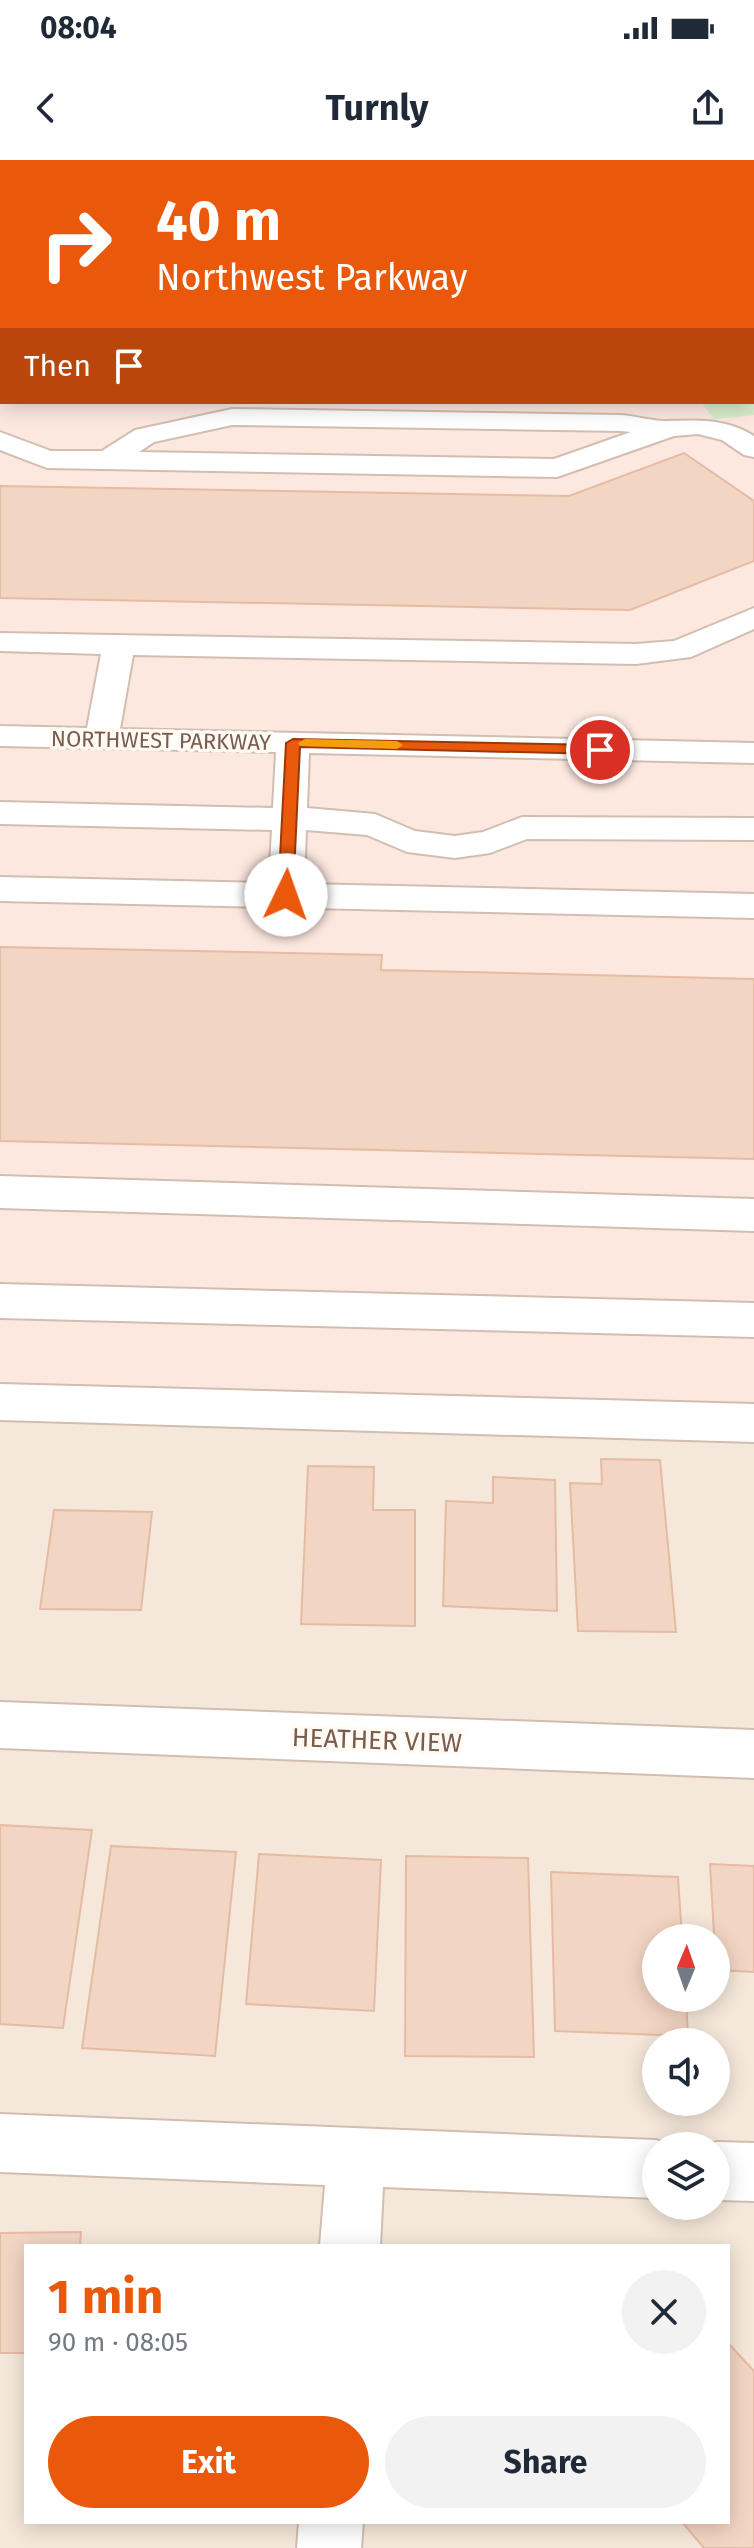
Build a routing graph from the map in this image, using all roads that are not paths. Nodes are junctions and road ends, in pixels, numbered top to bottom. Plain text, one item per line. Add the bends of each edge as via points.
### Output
1 (238, 410) edge
2 (666, 415) edge
3 (0, 440) edge
4 (754, 449) edge
5 (106, 460) junction
6 (754, 617) edge
7 (0, 642) edge
8 (119, 645) junction
9 (0, 736) edge
10 (102, 738) junction
11 (293, 743) junction
12 (754, 753) edge
13 (0, 813) edge
14 (289, 819) junction
15 (754, 829) edge
16 (0, 889) edge
17 (286, 895) junction
18 (754, 906) edge
19 (0, 1192) edge
20 (754, 1215) edge
21 (0, 1301) edge
22 (754, 1320) edge
23 (0, 1402) edge
24 (754, 1423) edge
25 (0, 1725) edge
26 (754, 1754) edge
27 (0, 2143) edge
28 (356, 2157) junction
29 (642, 2168) edge
30 (730, 2171) edge
31 (754, 2172) edge
32 (350, 2244) edge
33 (331, 2524) edge
34 (329, 2548) edge

1 - 2 street via 621,423
1 - 5 street via 145,436
2 - 4 street via 732,434
2 - 5 street via 557,468
3 - 5 street via 47,459
6 - 8 street via 680,650 636,654
7 - 8 street
8 - 10 street
9 - 10 street, NORTHWEST PARKWAY
10 - 11 street, NORTHWEST PARKWAY
11 - 12 street, NORTHWEST PARKWAY
11 - 14 street
13 - 14 street
14 - 15 street via 375,825 407,841 455,847 490,842 522,828
14 - 17 street
16 - 17 street
17 - 18 street
19 - 20 street
21 - 22 street
23 - 24 street
25 - 26 street, HEATHER VIEW
27 - 28 street
28 - 29 street
28 - 32 street
30 - 31 street
33 - 34 street

